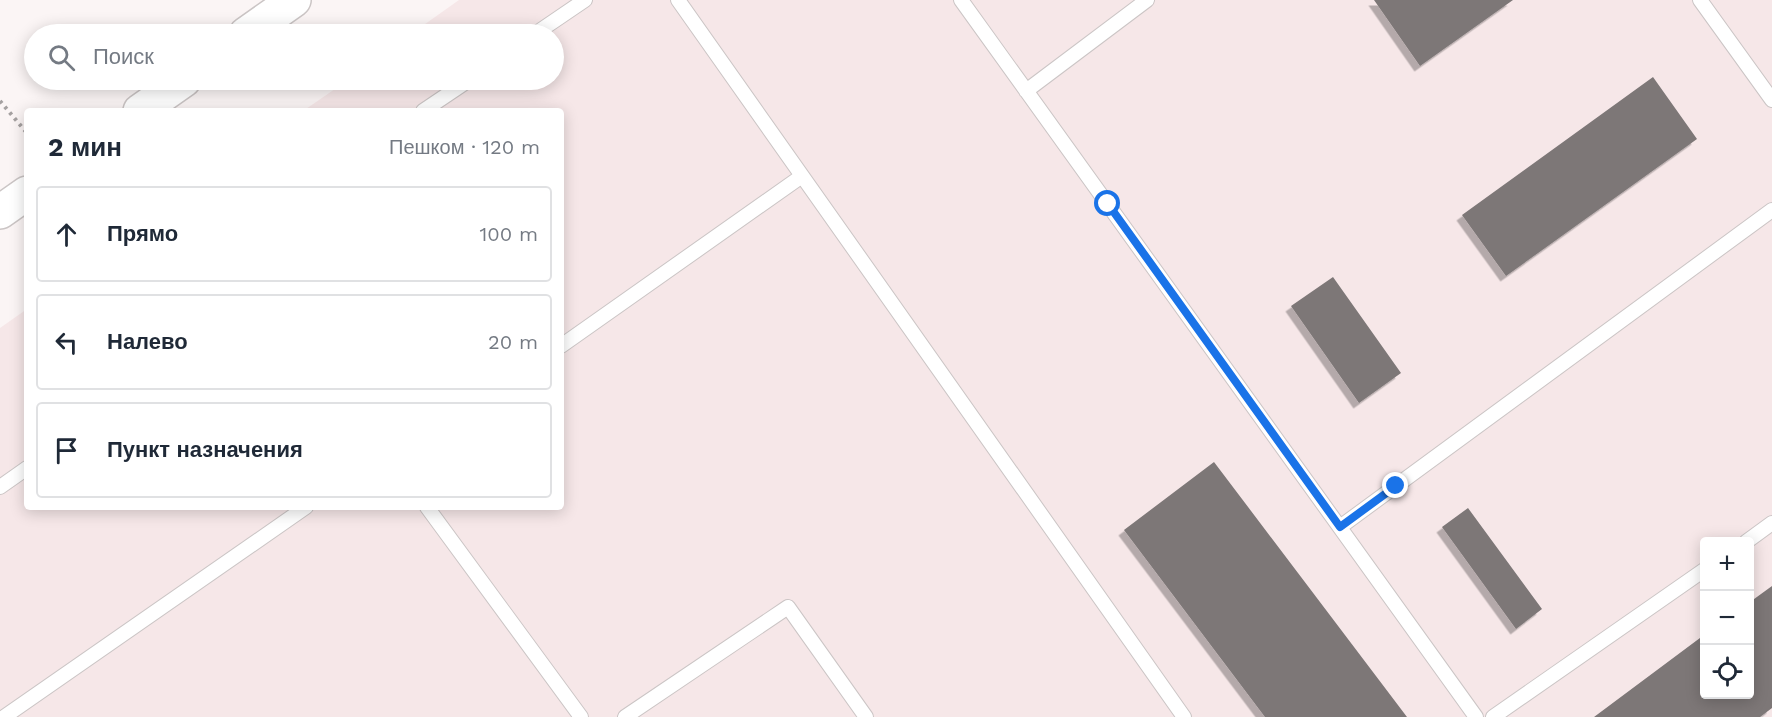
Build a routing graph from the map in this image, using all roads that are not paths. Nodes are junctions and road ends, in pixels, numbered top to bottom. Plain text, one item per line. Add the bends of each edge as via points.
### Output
1 (294, 0) edge
2 (585, 0) edge
3 (678, 0) edge
4 (961, 0) edge
5 (1147, 0) edge
6 (1700, 0) edge
7 (260, 24) edge
8 (550, 24) edge
9 (170, 90) edge
10 (454, 90) edge
11 (1026, 90) junction
12 (1772, 100) edge
13 (144, 108) edge
14 (427, 108) edge
15 (802, 176) junction
16 (24, 195) edge
17 (1772, 210) edge
18 (0, 212) edge
19 (564, 344) edge
20 (24, 470) edge
21 (0, 487) edge
22 (302, 510) edge
23 (429, 510) edge
24 (1772, 523) edge
25 (1340, 527) junction
26 (1753, 537) edge
27 (1700, 573) edge
28 (4, 717) edge
29 (580, 717) edge
30 (625, 717) edge
31 (866, 717) edge
32 (1184, 717) edge
33 (1476, 717) edge
34 (1493, 717) edge

1 - 7 main road
2 - 8 lane
3 - 15 lane
4 - 11 lane
5 - 11 lane
6 - 12 lane
9 - 13 main road
10 - 14 lane
11 - 25 lane
15 - 19 lane
15 - 32 lane
16 - 18 main road
17 - 25 lane
20 - 21 lane
22 - 28 lane
23 - 29 lane
24 - 26 lane
25 - 33 lane
27 - 34 lane
30 - 31 lane via 788,607

